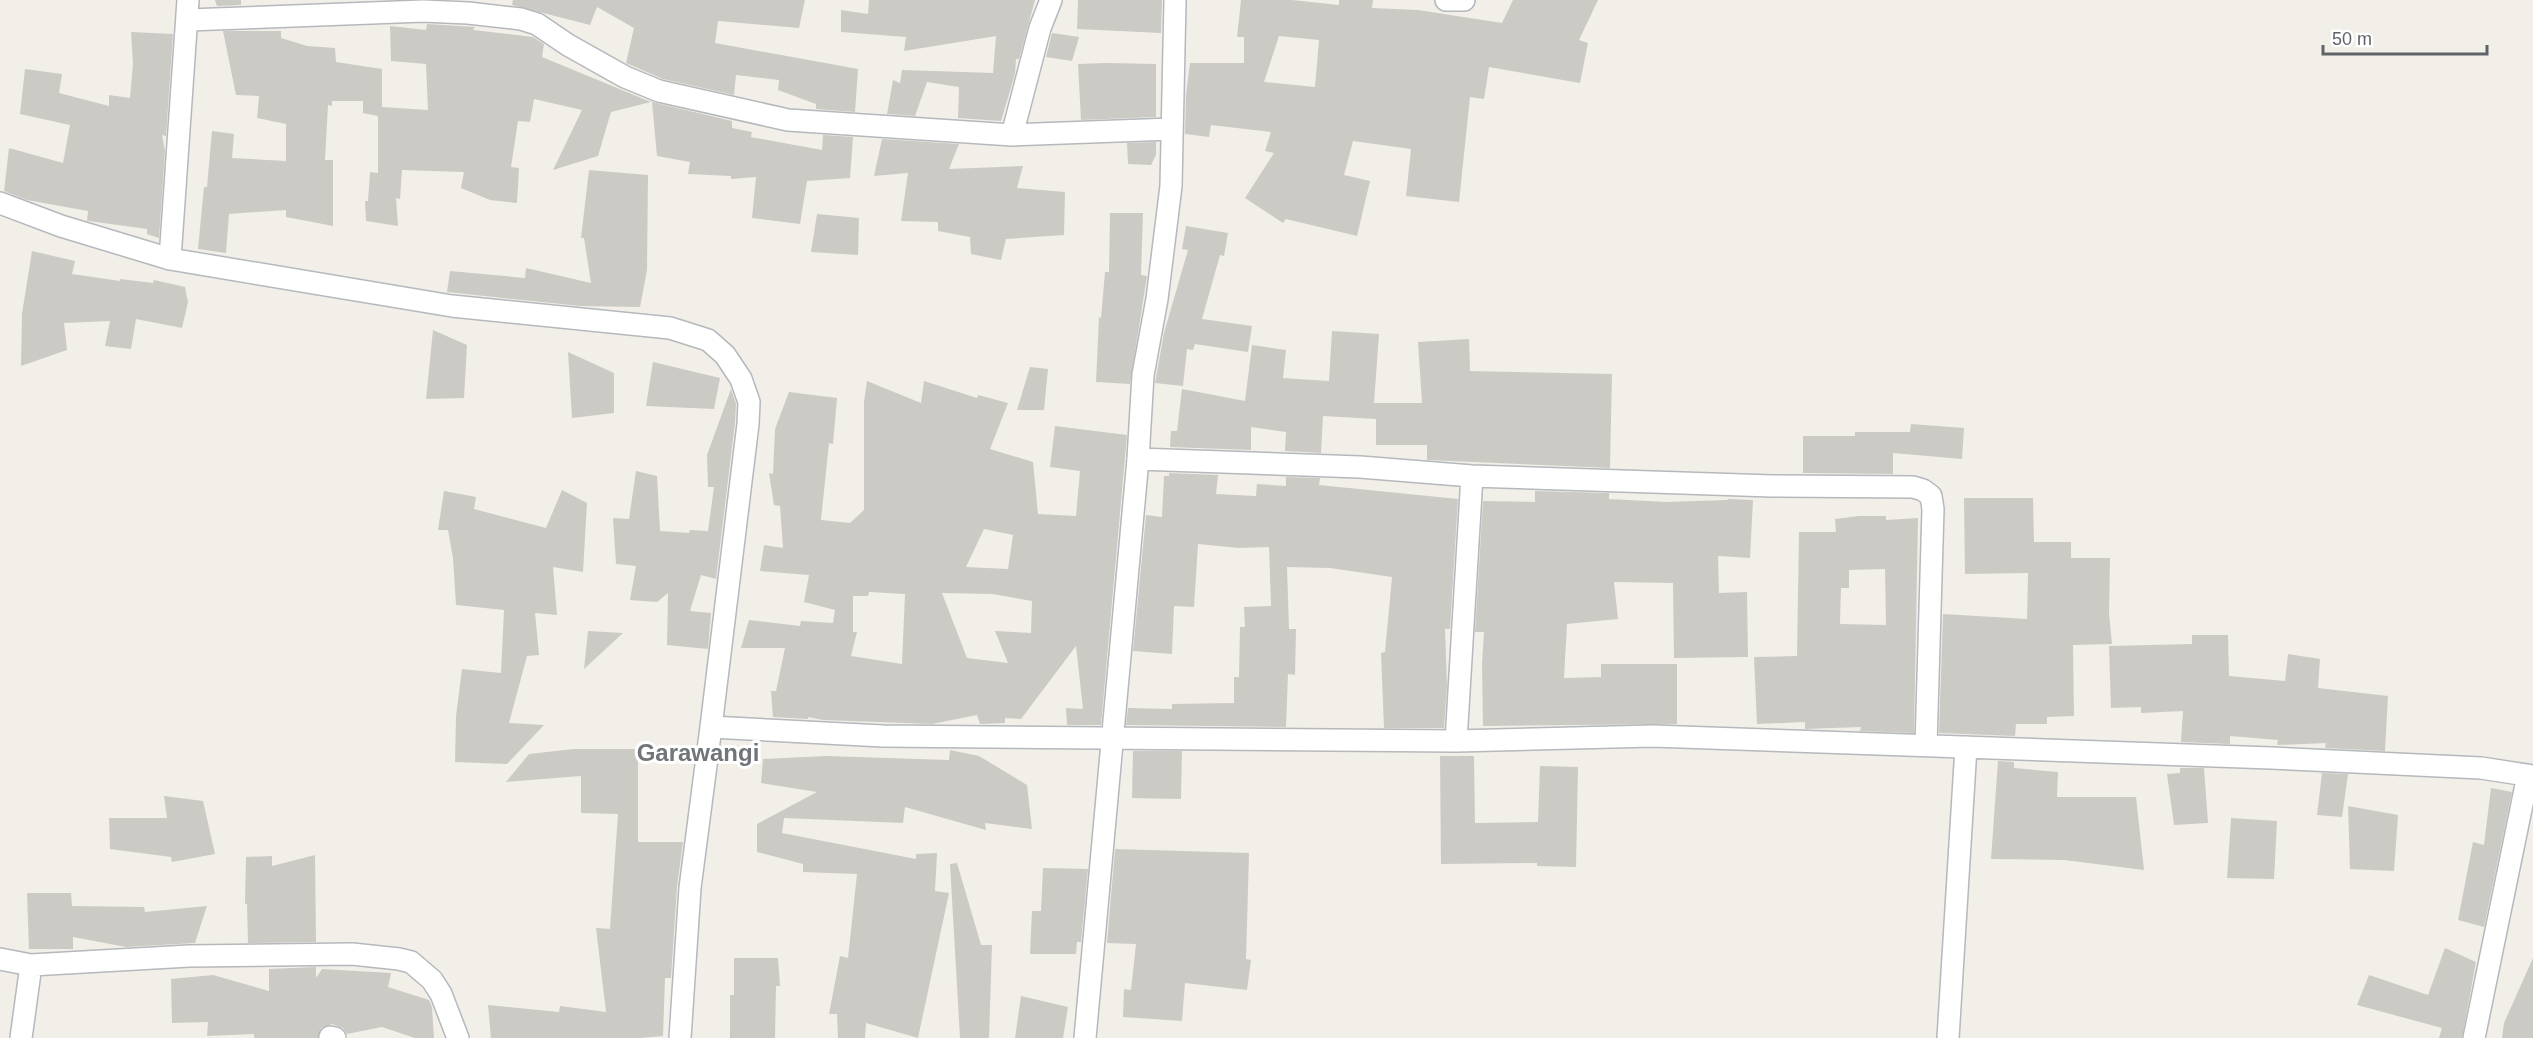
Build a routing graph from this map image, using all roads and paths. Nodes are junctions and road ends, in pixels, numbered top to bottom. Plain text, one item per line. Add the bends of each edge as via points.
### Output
1 (1051, 0) edge
2 (1175, 0) edge
3 (1446, 0) edge
4 (1464, 0) edge
5 (423, 5) edge
6 (188, 10) edge
7 (1012, 135) junction
8 (1172, 137) junction
9 (0, 203) edge
10 (170, 259) junction
11 (1138, 459) junction
12 (1472, 476) junction
13 (711, 727) junction
14 (1113, 736) junction
15 (1456, 741) junction
16 (1926, 745) junction
17 (1966, 747) junction
18 (2531, 776) edge
19 (0, 959) edge
20 (31, 965) junction
21 (21, 1038) edge
22 (458, 1038) edge
23 (680, 1038) edge
24 (1084, 1038) edge
25 (1948, 1038) edge
26 (2474, 1038) edge

1 - 7 street
2 - 8 street
3 - 4 street
5 - 6 street
5 - 7 street via 537,24 625,77 659,91 788,120
6 - 10 street
7 - 8 street
8 - 11 street via 1171,186 1143,375
9 - 10 street
10 - 13 street via 452,306 670,328 708,340 741,379 749,402
11 - 12 street via 1360,467
11 - 14 street
12 - 15 street
12 - 16 street via 1913,487 1929,493 1933,509
13 - 14 street via 883,736
13 - 23 street via 690,888
14 - 15 street
14 - 24 street
15 - 16 street via 1653,736
16 - 17 street
17 - 18 street via 2481,768
17 - 25 street
18 - 26 street
19 - 20 street
20 - 21 street
20 - 22 street via 189,956 352,954 399,959 411,962 432,980

